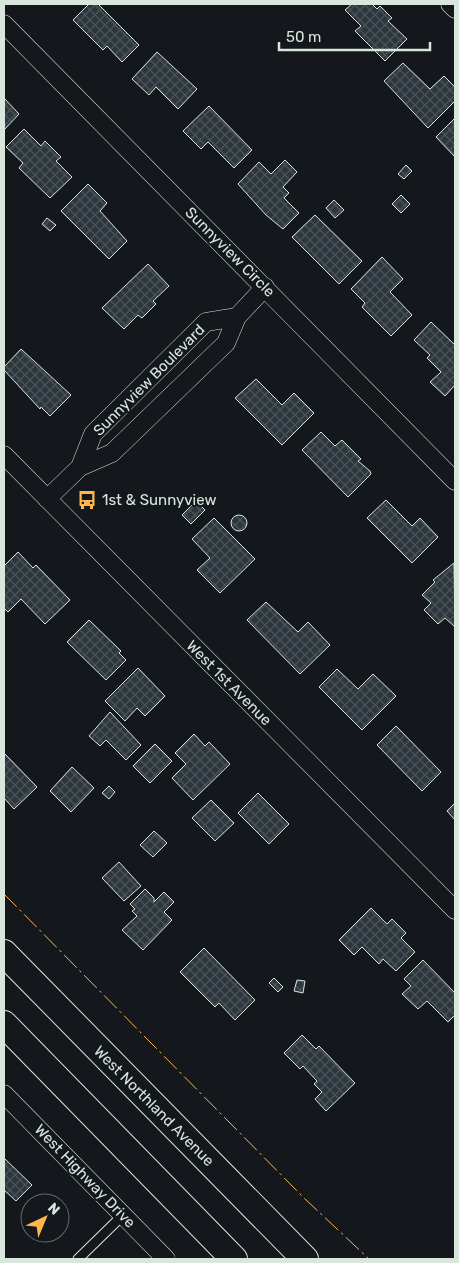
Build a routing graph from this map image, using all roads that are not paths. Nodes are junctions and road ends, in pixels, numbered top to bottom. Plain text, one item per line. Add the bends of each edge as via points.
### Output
1 (450, 4) edge
2 (455, 9) edge
3 (4, 24) edge
4 (265, 287) junction
5 (236, 317) junction
6 (4, 455) edge
7 (80, 467) junction
8 (455, 481) edge
9 (47, 499) junction
10 (455, 910) edge
11 (4, 953) edge
12 (4, 1024) edge
13 (4, 1094) edge
14 (123, 1215) junction
15 (84, 1257) edge
16 (166, 1259) edge
17 (234, 1259) edge
18 (305, 1259) edge

1 - 2 street
3 - 4 street, Sunnyview Circle
4 - 5 street, Sunnyview Boulevard
4 - 8 street, Sunnyview Circle
5 - 7 street, Sunnyview Boulevard via 226,342 112,453
5 - 7 street, Sunnyview Boulevard via 206,322 93,434
6 - 9 street, West 1st Avenue
7 - 9 street, Sunnyview Boulevard
9 - 10 street, West 1st Avenue
11 - 18 main road, West Northland Avenue
12 - 17 main road
13 - 14 street, West Highway Drive
14 - 15 lane
14 - 16 street, West Highway Drive

